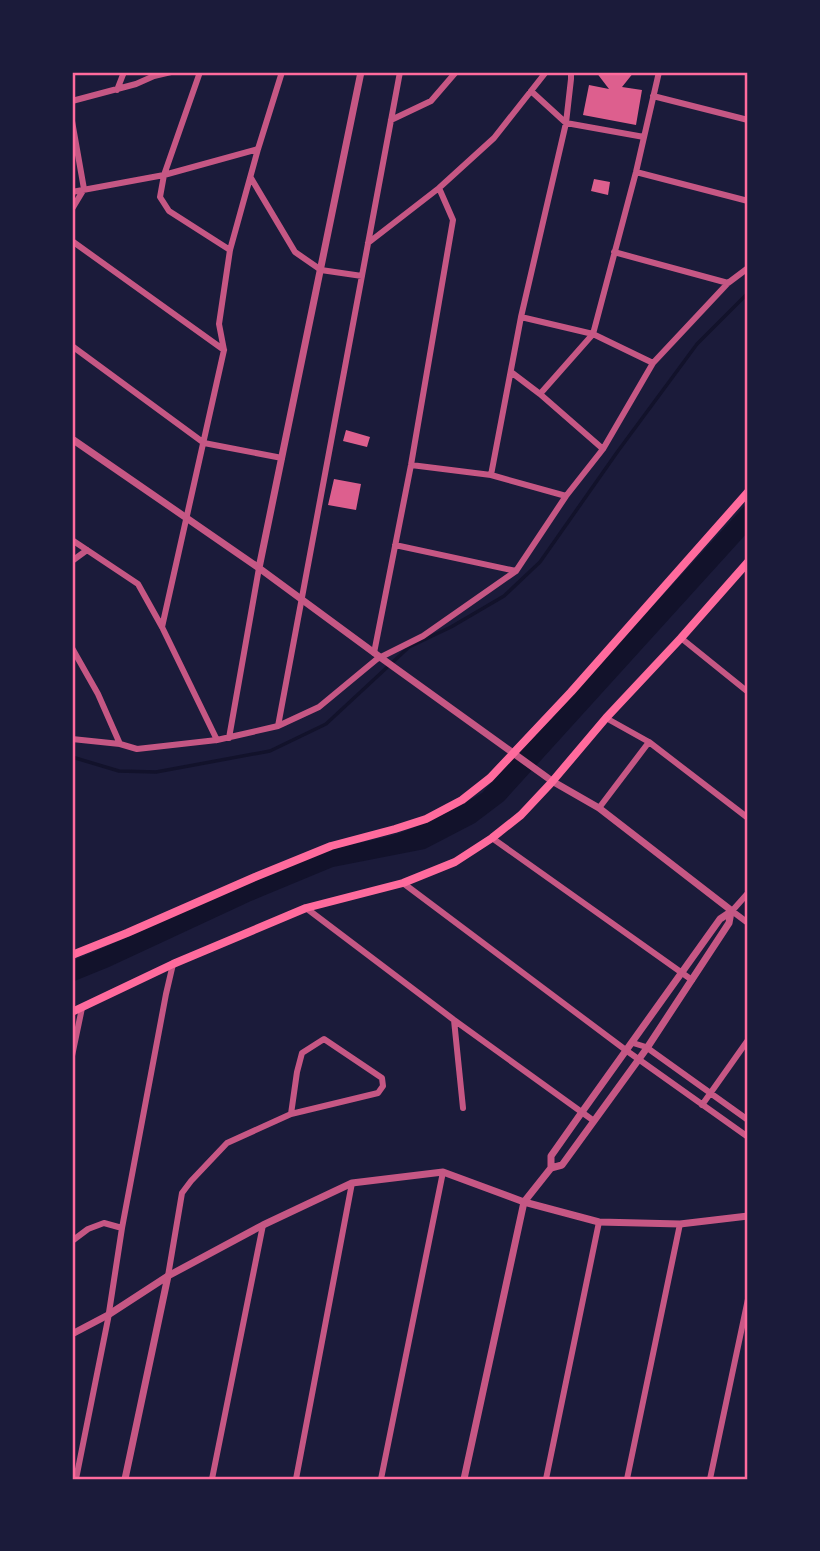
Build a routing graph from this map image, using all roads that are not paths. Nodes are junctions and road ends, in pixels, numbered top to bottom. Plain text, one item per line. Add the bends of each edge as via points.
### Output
1 (124, 72) edge
2 (171, 72) edge
3 (200, 72) edge
4 (282, 72) edge
5 (361, 72) edge
6 (400, 72) edge
7 (456, 72) edge
8 (546, 72) edge
9 (571, 72) edge
10 (659, 72) edge
11 (117, 90) junction
12 (531, 91) junction
13 (653, 96) junction
14 (72, 102) edge
15 (391, 120) junction
16 (748, 120) edge
17 (72, 121) edge
18 (566, 123) junction
19 (644, 137) junction
20 (258, 149) junction
21 (636, 172) junction
22 (164, 175) junction
23 (251, 178) junction
24 (439, 188) junction
25 (84, 189) junction
26 (72, 192) edge
27 (748, 201) edge
28 (72, 209) edge
29 (72, 241) edge
30 (368, 243) junction
31 (230, 250) junction
32 (614, 252) junction
33 (748, 268) edge
34 (321, 270) junction
35 (362, 276) junction
36 (729, 283) junction
37 (521, 317) junction
38 (593, 334) junction
39 (72, 346) edge
40 (224, 350) junction
41 (653, 363) junction
42 (510, 372) junction
43 (540, 394) junction
44 (72, 439) edge
45 (204, 443) junction
46 (603, 449) junction
47 (282, 458) junction
48 (411, 465) junction
49 (491, 475) junction
50 (748, 492) edge
51 (566, 496) junction
52 (187, 518) junction
53 (72, 540) edge
54 (395, 545) junction
55 (87, 550) junction
56 (72, 561) edge
57 (748, 562) edge
58 (259, 568) junction
59 (516, 571) junction
60 (303, 599) junction
61 (162, 627) junction
62 (681, 638) junction
63 (72, 648) edge
64 (379, 657) junction
65 (75, 660) edge
66 (748, 692) edge
67 (606, 718) junction
68 (278, 726) junction
69 (229, 738) junction
70 (72, 739) edge
71 (217, 740) junction
72 (649, 742) junction
73 (120, 744) junction
74 (514, 753) junction
75 (550, 779) junction
76 (599, 808) junction
77 (748, 818) edge
78 (492, 838) junction
79 (403, 883) junction
80 (748, 893) edge
81 (306, 908) junction
82 (732, 911) junction
83 (748, 923) edge
84 (72, 955) edge
85 (173, 964) junction
86 (682, 972) junction
87 (692, 980) junction
88 (82, 1008) junction
89 (72, 1012) edge
90 (454, 1020) junction
91 (748, 1040) edge
92 (632, 1042) junction
93 (647, 1048) junction
94 (627, 1051) junction
95 (72, 1056) edge
96 (639, 1059) junction
97 (710, 1093) junction
98 (702, 1105) junction
99 (463, 1108) dead end
100 (582, 1112) junction
101 (291, 1114) junction
102 (748, 1120) edge
103 (594, 1121) junction
104 (748, 1137) edge
105 (551, 1168) junction
106 (443, 1172) junction
107 (352, 1183) junction
108 (524, 1202) junction
109 (748, 1216) edge
110 (599, 1222) junction
111 (680, 1224) junction
112 (263, 1225) junction
113 (122, 1228) junction
114 (72, 1241) edge
115 (167, 1276) junction
116 (748, 1299) edge
117 (108, 1315) junction
118 (72, 1334) edge
119 (76, 1479) edge
120 (125, 1479) edge
121 (212, 1479) edge
122 (296, 1479) edge
123 (381, 1479) edge
124 (464, 1479) edge
125 (546, 1479) edge
126 (627, 1479) edge
127 (710, 1479) edge

1 - 11 street
2 - 11 street
3 - 22 street
4 - 20 street
5 - 34 street
6 - 15 street
7 - 15 street via 431,101
8 - 12 street
9 - 18 street
10 - 13 street
11 - 14 street
12 - 18 street
12 - 24 street via 494,138
13 - 16 street
13 - 19 street
15 - 30 street
17 - 25 street
18 - 19 street
18 - 37 street
19 - 21 street
20 - 22 street
20 - 23 street
21 - 27 street
21 - 32 street
22 - 25 street
22 - 31 street via 160,197 169,211
23 - 31 street
23 - 34 street via 295,252
24 - 30 street
24 - 48 street via 453,220
25 - 26 street
25 - 28 street
29 - 40 street
30 - 35 street
31 - 40 street via 219,324
32 - 36 street
32 - 38 street
33 - 36 street
34 - 35 street
34 - 47 street
35 - 60 street
36 - 41 street
37 - 38 street
37 - 42 street
38 - 41 street
38 - 43 street
39 - 45 street
40 - 45 street
41 - 46 street
42 - 43 street
42 - 49 street
43 - 46 street
44 - 52 street
45 - 47 street
45 - 52 street
46 - 51 street
47 - 58 street
48 - 49 street
48 - 54 street
49 - 51 street
50 - 74 main road
51 - 59 street
52 - 58 street
52 - 61 street
53 - 55 street
54 - 59 street
54 - 64 street
55 - 56 street
55 - 61 street via 138,584
57 - 62 main road
58 - 60 street
58 - 69 street
59 - 64 street via 423,636
60 - 64 street
60 - 68 street
61 - 71 street
62 - 66 street
62 - 67 main road
63 - 65 street
64 - 68 street via 319,707
64 - 74 street
65 - 73 street via 98,694
67 - 72 street
67 - 75 main road
68 - 69 street
69 - 71 street
70 - 73 street
71 - 73 street via 137,750
72 - 76 street
72 - 77 street
74 - 75 street
74 - 84 main road via 462,800 426,819 331,846
75 - 76 street
75 - 78 main road via 521,815
76 - 82 street
78 - 79 main road via 455,862
78 - 86 street
79 - 81 main road
79 - 94 street
80 - 82 street
81 - 85 main road
81 - 90 street
82 - 83 street
82 - 86 street via 720,919
82 - 87 street
85 - 88 main road
85 - 113 street
86 - 87 street
86 - 92 street
87 - 93 street
88 - 89 main road
88 - 95 street
90 - 99 street
90 - 100 street
91 - 97 street
92 - 93 street
92 - 94 street
93 - 96 street
93 - 97 street
94 - 96 street
94 - 100 street
96 - 98 street
96 - 103 street
97 - 98 street
97 - 102 street
98 - 104 street
100 - 103 street
100 - 105 street via 551,1156
101 - 101 street via 302,1053 324,1040 382,1078 378,1093
101 - 115 street via 227,1143 191,1181 182,1193
103 - 105 street via 562,1165
105 - 108 street
106 - 107 street
106 - 108 street
106 - 123 street
107 - 112 street
107 - 122 street
108 - 110 street
108 - 124 street
109 - 111 street
110 - 111 street
110 - 125 street
111 - 126 street
112 - 115 street
112 - 121 street
113 - 114 street via 104,1223
113 - 117 street
115 - 117 street
115 - 120 street
116 - 127 street
117 - 118 street
117 - 119 street

